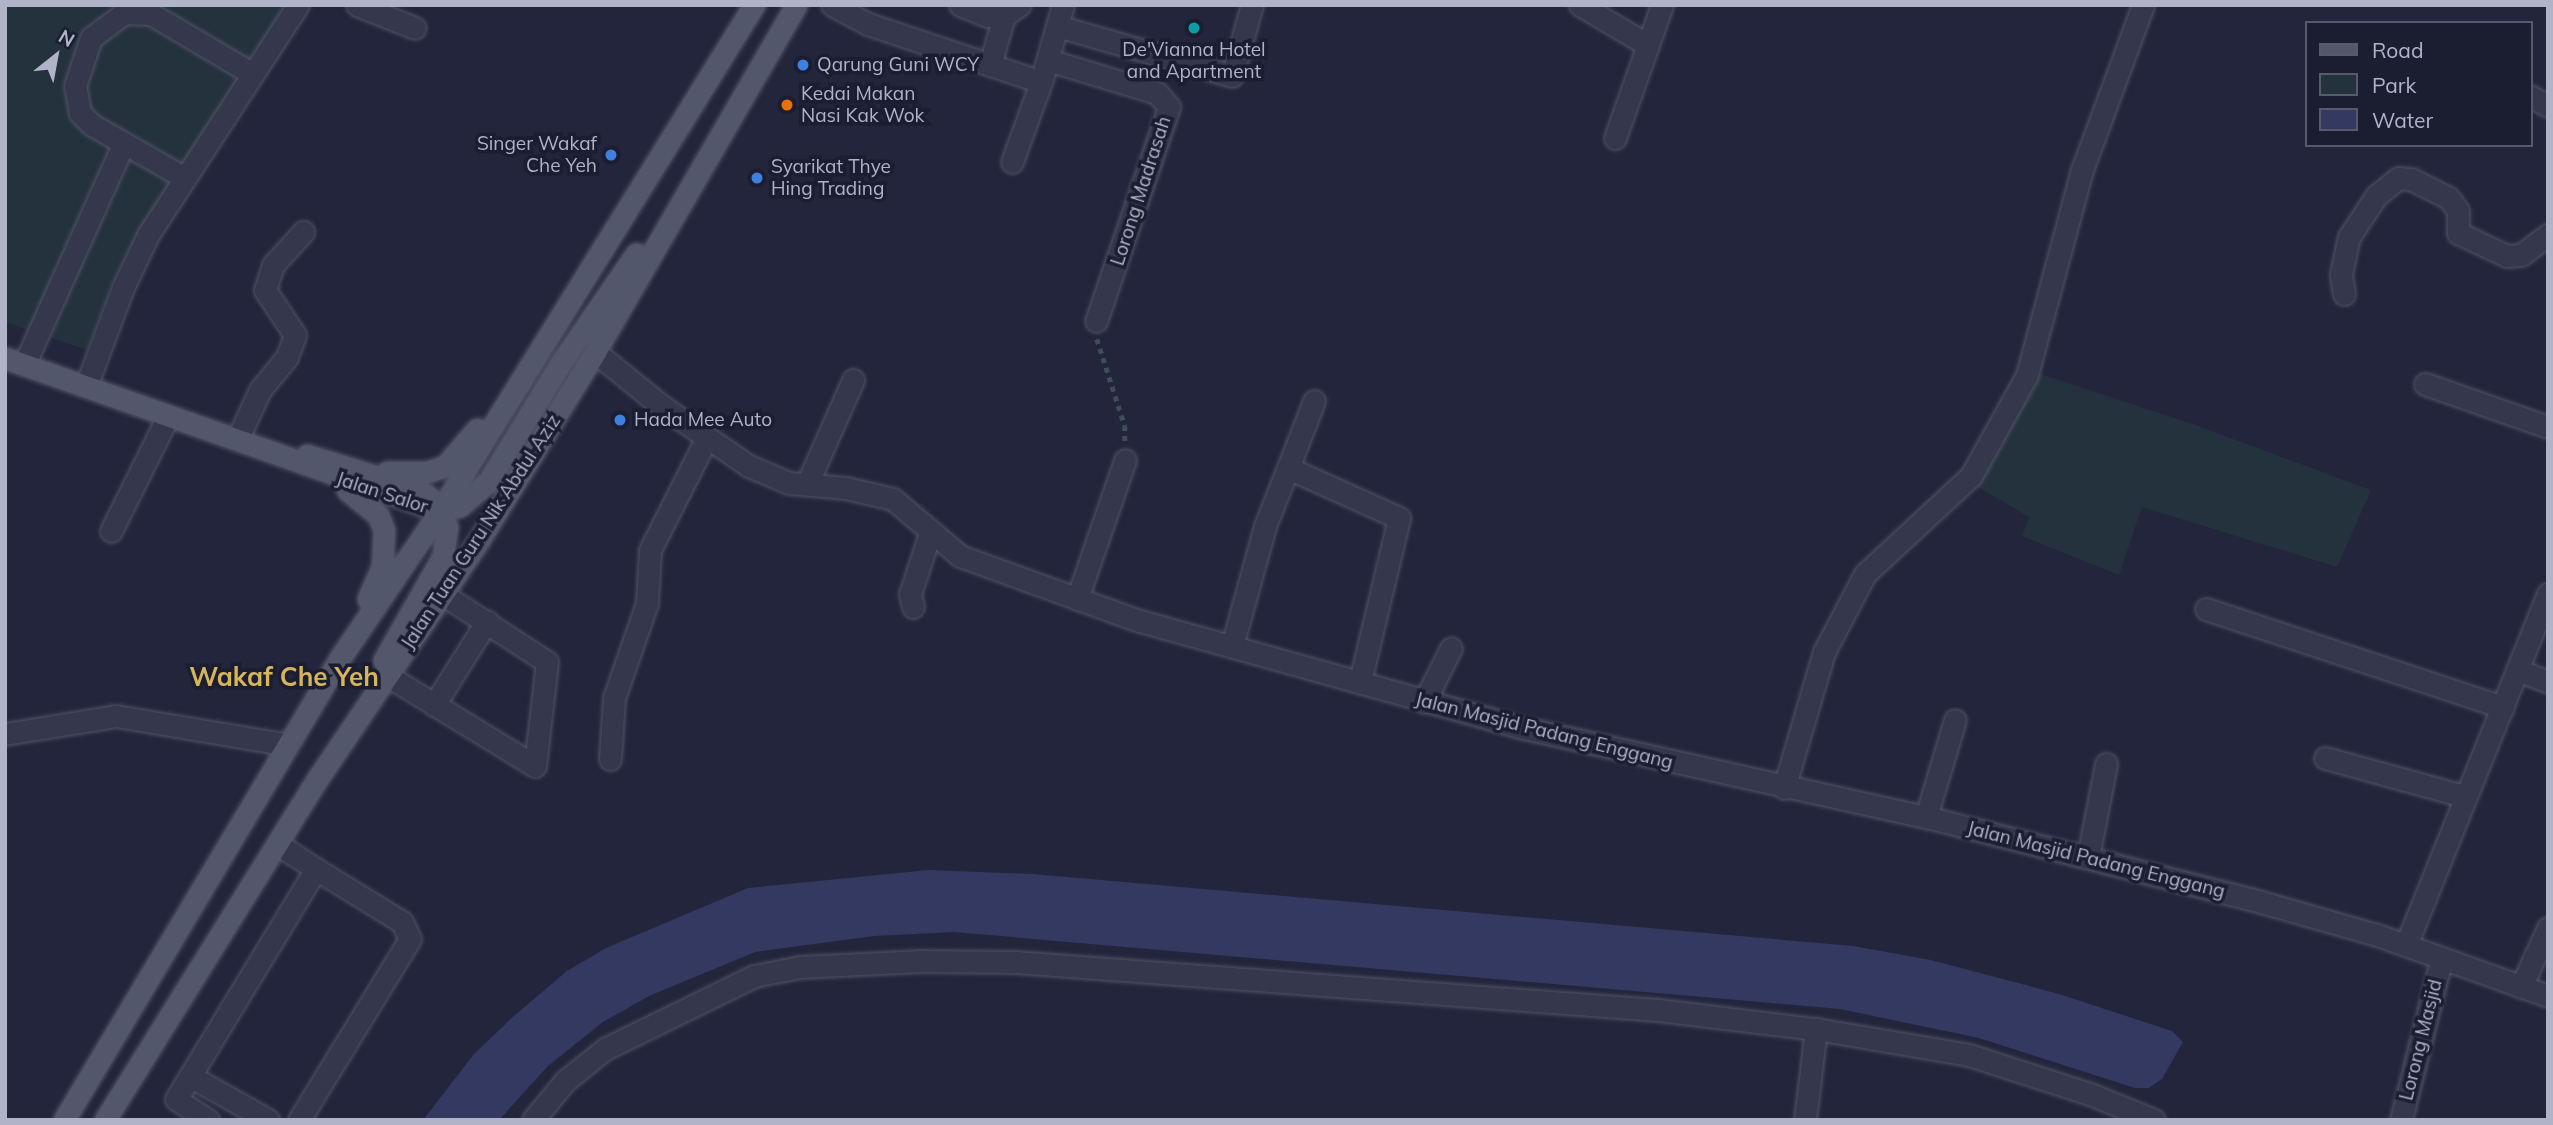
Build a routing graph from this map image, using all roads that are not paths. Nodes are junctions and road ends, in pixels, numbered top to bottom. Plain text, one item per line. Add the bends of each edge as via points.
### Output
1 (298, 5) edge
2 (357, 5) edge
3 (754, 5) edge
4 (796, 5) edge
5 (832, 5) edge
6 (960, 5) edge
7 (1063, 5) edge
8 (1252, 5) edge
9 (1580, 5) edge
10 (1662, 5) edge
11 (2143, 5) edge
12 (1012, 10) edge
13 (1057, 26) junction
14 (415, 28) dead end
15 (1648, 45) junction
16 (1048, 60) junction
17 (990, 65) junction
18 (253, 74) junction
19 (1041, 82) junction
20 (2532, 97) edge
21 (2548, 106) edge
22 (1615, 138) dead end
23 (124, 143) junction
24 (1012, 162) dead end
25 (697, 170) junction
26 (185, 178) junction
27 (303, 232) dead end
28 (2548, 235) edge
29 (2344, 294) dead end
30 (1096, 321) road end
31 (550, 336) junction
32 (595, 352) junction
33 (15, 362) edge
34 (853, 380) dead end
35 (2425, 383) dead end
36 (86, 386) junction
37 (1314, 401) dead end
38 (168, 416) junction
39 (2548, 427) edge
40 (706, 439) junction
41 (245, 443) junction
42 (1125, 460) dead end
43 (358, 468) junction
44 (1288, 468) junction
45 (312, 469) junction
46 (807, 484) junction
47 (440, 511) junction
48 (111, 531) dead end
49 (930, 533) junction
50 (2548, 594) edge
51 (444, 595) junction
52 (1077, 599) junction
53 (913, 607) dead end
54 (2206, 609) dead end
55 (487, 621) junction
56 (1232, 646) junction
57 (1451, 648) dead end
58 (340, 658) junction
59 (2520, 671) junction
60 (388, 676) junction
61 (1360, 682) junction
62 (2548, 682) edge
63 (1424, 702) junction
64 (435, 705) junction
65 (2503, 707) junction
66 (1955, 720) dead end
67 (5, 734) edge
68 (289, 745) junction
69 (2325, 758) dead end
70 (610, 759) dead end
71 (2106, 764) dead end
72 (316, 781) junction
73 (1784, 788) junction
74 (2464, 796) junction
75 (1926, 817) junction
76 (277, 844) junction
77 (2088, 857) junction
78 (316, 869) junction
79 (2548, 928) edge
80 (2406, 945) junction
81 (2441, 961) junction
82 (2521, 988) junction
83 (2548, 996) edge
84 (1816, 1029) junction
85 (190, 1076) junction
86 (64, 1120) edge
87 (105, 1120) edge
88 (208, 1120) edge
89 (268, 1120) edge
90 (299, 1120) edge
91 (533, 1120) edge
92 (1805, 1120) edge
93 (2154, 1120) edge
94 (2401, 1120) edge

1 - 18 street
2 - 14 street
3 - 31 main road
4 - 25 main road, Jalan Tuan Guru Nik Abdul Aziz
5 - 17 street via 868,24
6 - 12 street via 987,16
7 - 13 street
8 - 13 street via 1232,76
9 - 15 street
10 - 15 street
11 - 73 street via 2082,170 2027,375 1971,477 1865,574 1824,652
12 - 17 street
13 - 16 street
15 - 22 street
16 - 19 street
16 - 30 street, Lorong Madrasah via 1157,93 1169,107
17 - 19 street
18 - 23 street via 151,14 138,12 112,19 91,38 75,100 92,125
18 - 26 street
19 - 24 street
20 - 21 street
23 - 26 street
23 - 33 street
25 - 32 main road, Jalan Tuan Guru Nik Abdul Aziz
25 - 47 main road via 560,364 488,482 467,502
26 - 36 street via 148,235
27 - 41 street via 273,265 265,290 295,335 287,357 260,390
28 - 29 street via 2521,255 2507,256 2458,233 2458,211 2449,198 2411,179 2398,178 2376,196 2349,237 2341,274
31 - 43 main road via 445,466 405,474
31 - 47 main road
32 - 40 street, Jalan Masjid Padang Enggang
32 - 51 main road, Jalan Tuan Guru Nik Abdul Aziz
33 - 36 main road, Jalan Salor
34 - 46 street
35 - 39 street
36 - 38 main road, Jalan Salor
37 - 44 street
38 - 41 main road, Jalan Salor
38 - 48 street
40 - 46 street, Jalan Masjid Padang Enggang via 774,478
40 - 70 street via 650,550 647,603 614,698
41 - 43 main road, Jalan Salor
41 - 45 main road, Jalan Salor
42 - 52 street
43 - 47 main road, Jalan Salor via 417,489
44 - 56 street via 1265,526
44 - 61 street via 1399,518
45 - 47 main road, Jalan Salor
45 - 58 main road via 363,499 384,530 382,567
46 - 49 street, Jalan Masjid Padang Enggang via 893,499
47 - 58 main road
47 - 72 main road via 448,541 443,556
49 - 52 street, Jalan Masjid Padang Enggang via 983,567
49 - 53 street via 910,594
50 - 59 street
51 - 55 street
51 - 60 main road, Jalan Tuan Guru Nik Abdul Aziz
52 - 56 street, Jalan Masjid Padang Enggang
54 - 65 street
55 - 64 street
55 - 64 street via 547,662 535,766
56 - 61 street, Jalan Masjid Padang Enggang
57 - 63 street
58 - 68 main road
59 - 62 street
59 - 65 street
60 - 64 street
60 - 72 main road, Jalan Tuan Guru Nik Abdul Aziz
61 - 63 street, Jalan Masjid Padang Enggang
63 - 73 street, Jalan Masjid Padang Enggang
65 - 74 street
66 - 75 street
67 - 68 street via 116,716
68 - 86 main road
69 - 74 street
71 - 77 street
72 - 76 main road, Jalan Tuan Guru Nik Abdul Aziz
73 - 75 street, Jalan Masjid Padang Enggang
74 - 80 street
75 - 77 street, Jalan Masjid Padang Enggang
76 - 78 street
76 - 87 main road, Jalan Tuan Guru Nik Abdul Aziz
77 - 80 street, Jalan Masjid Padang Enggang
78 - 85 street
78 - 90 street via 402,922 410,939
79 - 82 street
80 - 81 street, Jalan Masjid Padang Enggang
81 - 82 street, Jalan Masjid Padang Enggang
81 - 94 street, Lorong Masjid
82 - 83 street, Jalan Masjid Padang Enggang
84 - 91 street via 1658,1010 1015,962 800,967 754,976 646,1025 605,1049 565,1081
84 - 92 street
84 - 93 street via 1969,1055
85 - 88 street via 176,1099
85 - 89 street

